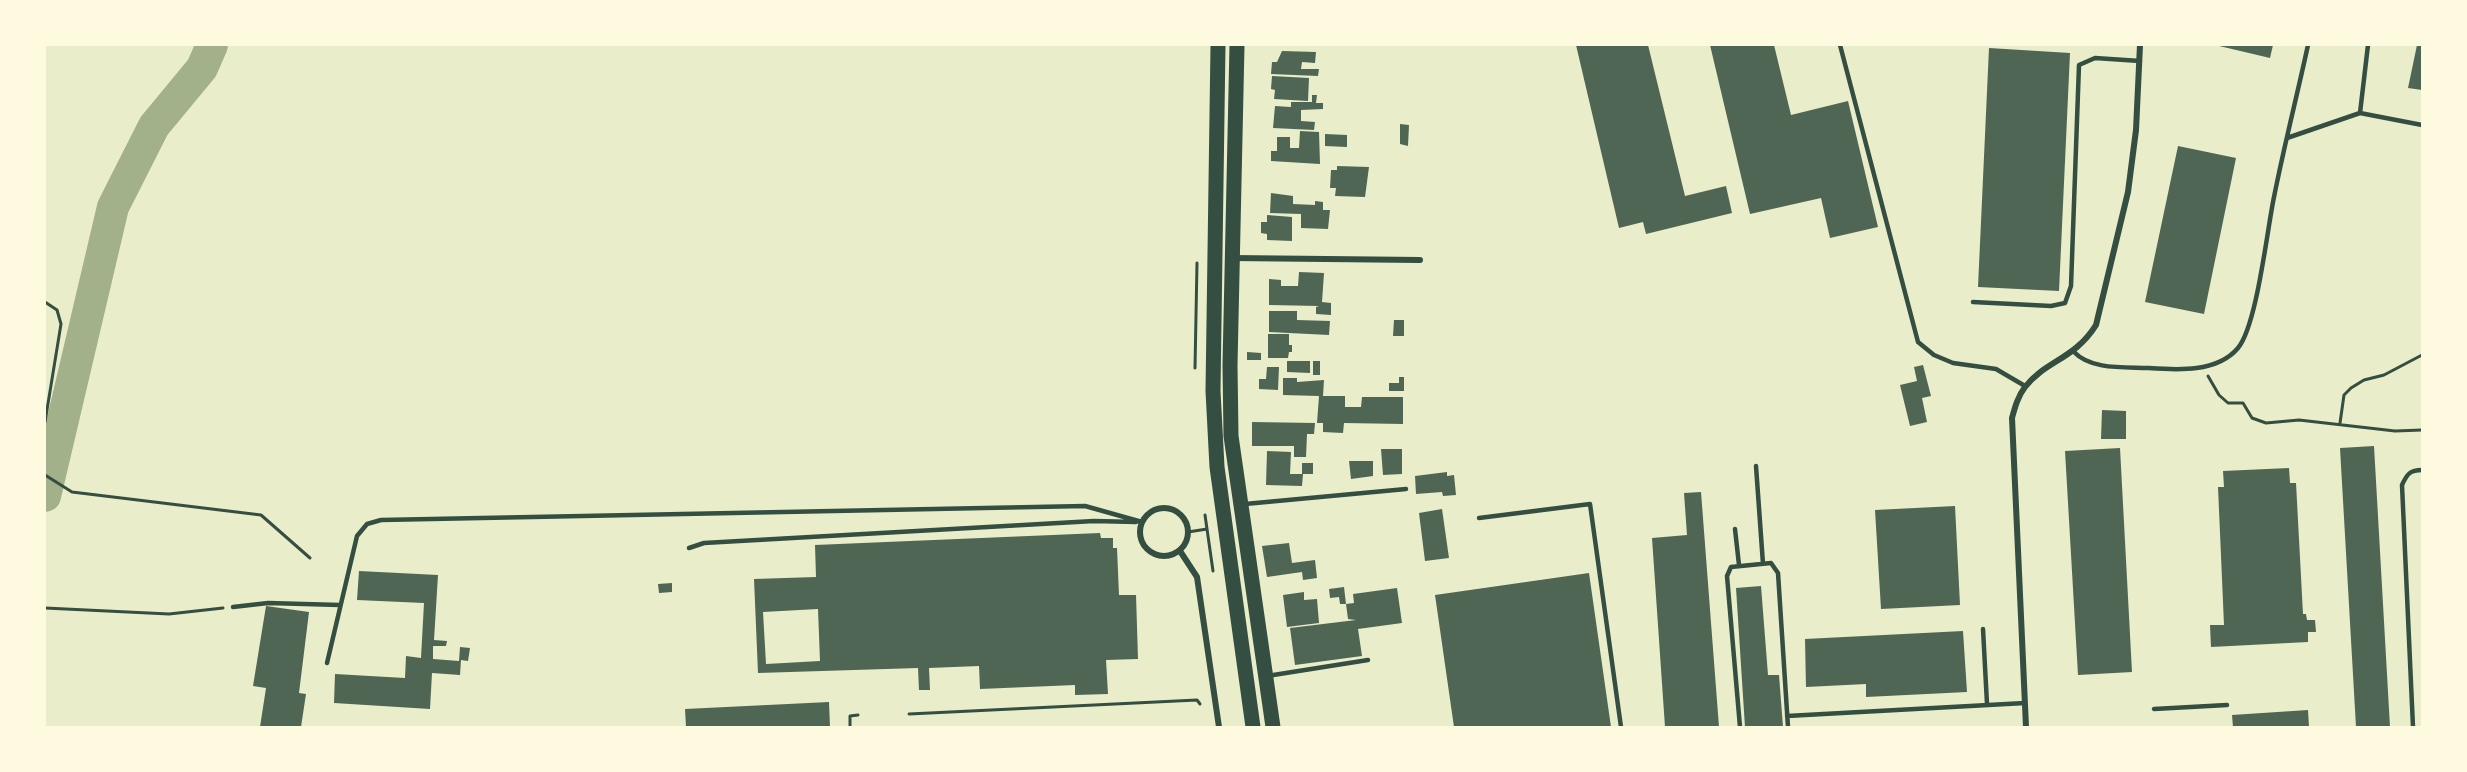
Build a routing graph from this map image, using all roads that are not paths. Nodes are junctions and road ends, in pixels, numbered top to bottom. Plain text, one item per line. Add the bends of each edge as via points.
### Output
1 (1218, 45) edge
2 (1237, 45) edge
3 (1840, 45) edge
4 (2140, 45) edge
5 (2308, 45) edge
6 (2368, 45) edge
7 (2140, 62) junction
8 (2360, 113) junction
9 (2422, 125) edge
10 (2287, 138) junction
11 (1214, 258) junction
12 (1232, 258) junction
13 (1420, 260) dead end
14 (1973, 302) dead end
15 (2074, 352) junction
16 (2025, 386) junction
17 (1756, 466) dead end
18 (2422, 470) edge
19 (1406, 489) dead end
20 (1239, 505) junction
21 (1479, 518) dead end
22 (1142, 522) junction
23 (1735, 529) dead end
24 (689, 548) dead end
25 (1180, 551) junction
26 (1763, 564) junction
27 (1739, 565) junction
28 (340, 605) junction
29 (233, 607) road end
30 (1983, 629) dead end
31 (1368, 660) dead end
32 (327, 663) dead end
33 (1265, 676) junction
34 (2025, 703) junction
35 (1987, 705) junction
36 (2227, 705) dead end
37 (2154, 709) dead end
38 (1787, 716) junction
39 (1219, 727) edge
40 (1253, 727) edge
41 (1272, 727) edge
42 (1621, 727) edge
43 (1740, 727) edge
44 (1788, 727) edge
45 (2026, 727) edge
46 (2413, 727) edge

1 - 11 main road
2 - 12 main road
3 - 16 lane via 1918,342 1953,363 1996,369
4 - 7 street
5 - 10 lane
6 - 8 lane
7 - 14 lane via 2095,58 2079,65 2071,286 2065,303 2051,306
7 - 15 street via 2128,192 2096,325
8 - 9 lane
8 - 10 lane
10 - 15 lane via 2250,323 2238,348 2220,361 2181,370 2116,367 2083,361
11 - 12 street
11 - 40 main road via 1213,391 1220,490
12 - 13 street
12 - 20 main road via 1231,436
15 - 16 street
16 - 34 street via 2012,418
17 - 26 lane
18 - 46 lane via 2407,474 2402,485
19 - 20 lane
20 - 33 main road
21 - 42 lane via 1590,504
22 - 24 lane via 1094,521 704,543
22 - 25 street via 1141,540 1153,554
22 - 25 street via 1158,508 1179,513 1188,532
22 - 28 lane via 1085,506 395,518 367,524 357,536
23 - 27 lane
25 - 39 street via 1197,577
26 - 27 lane
26 - 38 lane via 1774,565 1779,573
27 - 43 lane via 1731,567 1726,576
28 - 29 lane via 268,603
28 - 32 lane
30 - 35 lane
31 - 33 lane
33 - 41 main road
34 - 35 lane
34 - 45 street
35 - 38 lane
36 - 37 lane
38 - 44 lane

